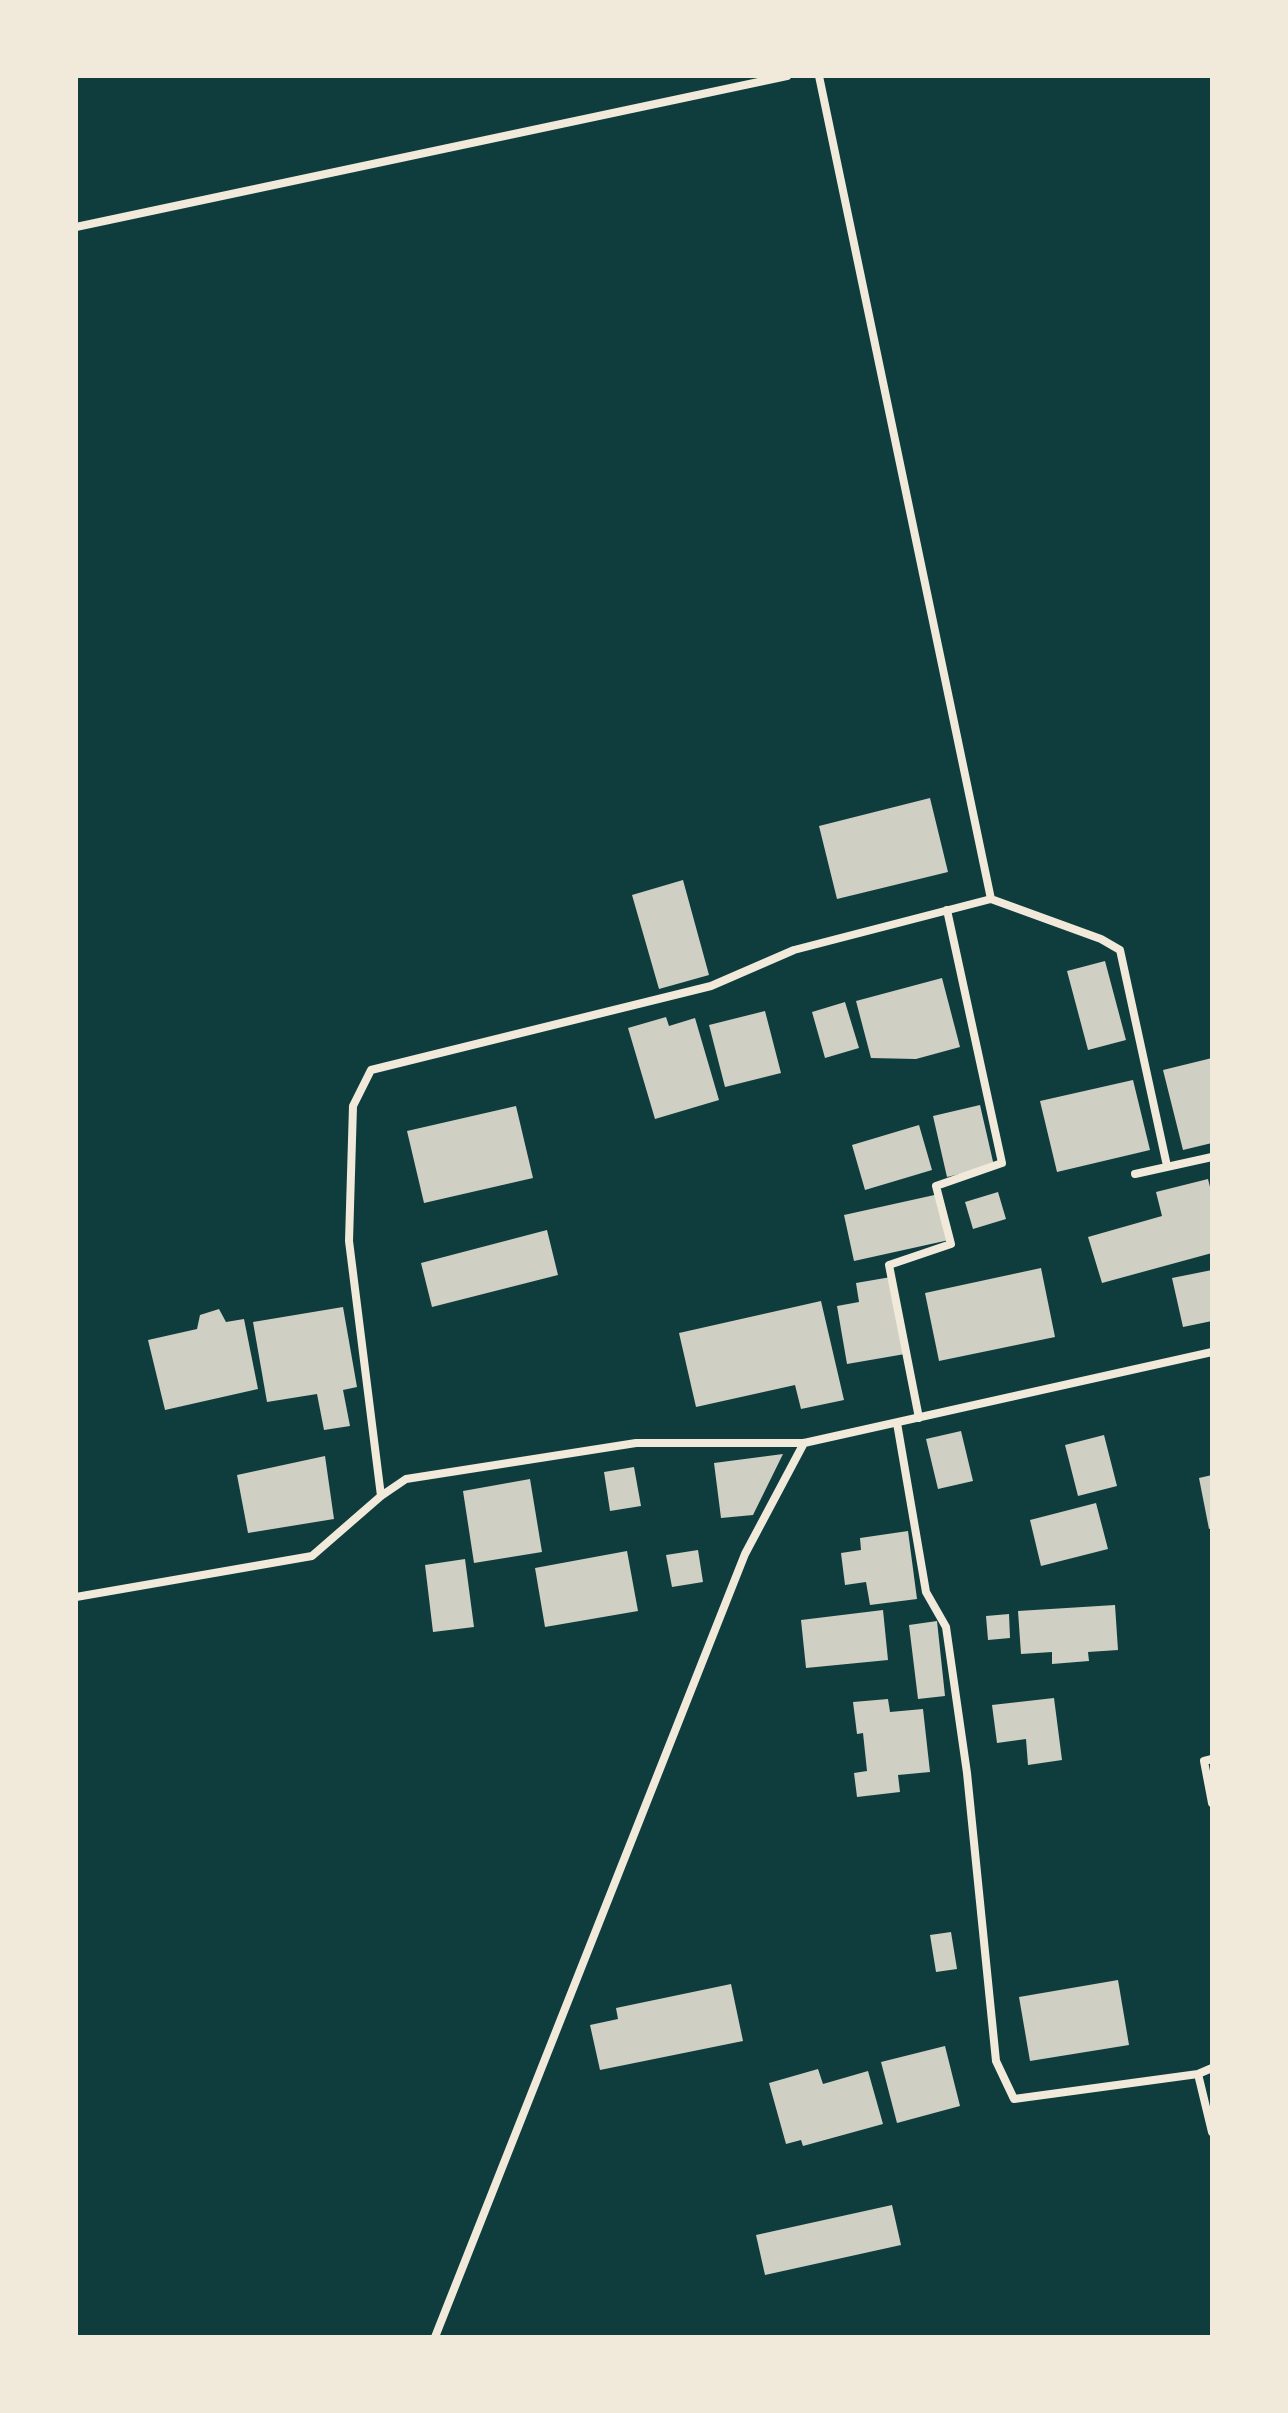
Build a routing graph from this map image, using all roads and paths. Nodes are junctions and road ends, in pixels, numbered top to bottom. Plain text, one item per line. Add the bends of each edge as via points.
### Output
1 (787, 76) edge
2 (819, 76) edge
3 (76, 227) edge
4 (991, 899) junction
5 (947, 910) junction
6 (1212, 1157) edge
7 (1167, 1166) junction
8 (1135, 1174) dead end
9 (1212, 1352) edge
10 (919, 1418) junction
11 (897, 1423) junction
12 (804, 1443) junction
13 (381, 1496) junction
14 (76, 1597) edge
15 (1212, 1759) edge
16 (1212, 1803) edge
17 (1212, 2068) edge
18 (1198, 2074) junction
19 (1212, 2132) edge
20 (435, 2337) edge

1 - 3 street
2 - 4 street
4 - 5 street
4 - 7 street via 1120,950
5 - 10 street via 1002,1163 936,1186 951,1244 889,1265
5 - 13 street via 794,950 711,986 371,1070 353,1106 349,1241
6 - 7 street
7 - 8 street
9 - 10 street
10 - 11 street
11 - 12 street
11 - 18 street via 926,1592 946,1627 967,1773 996,2061 1014,2099
12 - 13 street via 636,1443 406,1479
12 - 20 street via 745,1554
13 - 14 street via 312,1556
15 - 16 street via 1204,1761
17 - 18 street
18 - 19 street

